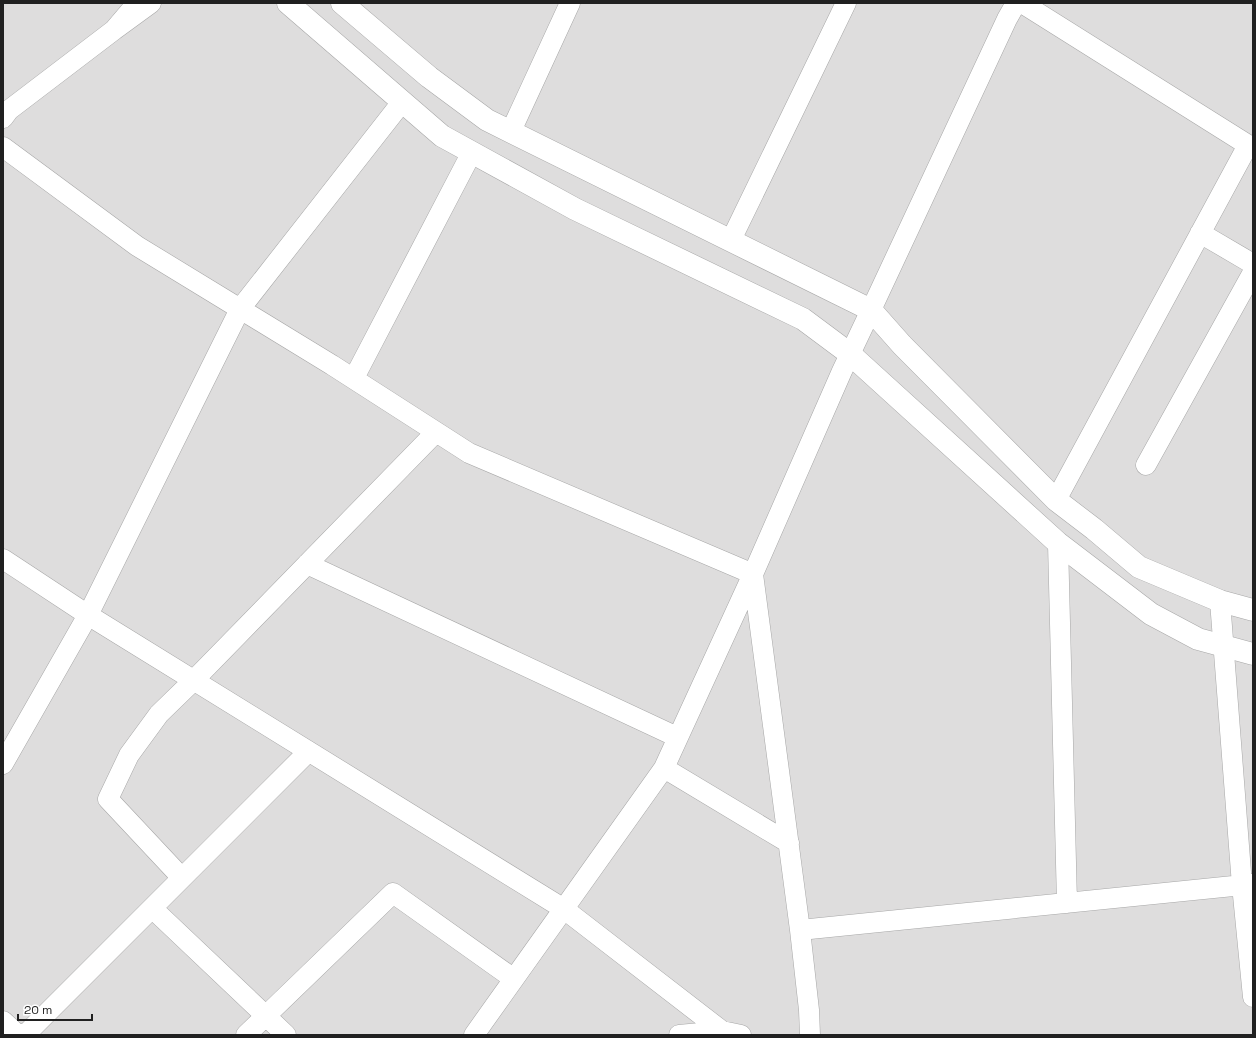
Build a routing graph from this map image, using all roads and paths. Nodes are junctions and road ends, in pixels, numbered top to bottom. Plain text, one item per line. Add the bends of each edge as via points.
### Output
1 (137, 3) edge
2 (152, 3) edge
3 (288, 3) edge
4 (342, 3) edge
5 (570, 3) edge
6 (846, 3) edge
7 (1016, 3) edge
8 (1022, 3) edge
9 (114, 30) junction
10 (402, 102) junction
11 (3, 118) edge
12 (511, 131) junction
13 (3, 147) edge
14 (472, 152) junction
15 (1200, 233) junction
16 (731, 240) junction
17 (1253, 264) edge
18 (1253, 272) edge
19 (240, 308) junction
20 (871, 310) junction
21 (850, 354) junction
22 (354, 378) junction
23 (436, 432) junction
24 (1146, 465) dead end
25 (1056, 500) junction
26 (1058, 543) junction
27 (3, 559) edge
28 (307, 564) junction
29 (753, 574) junction
30 (1220, 601) junction
31 (1253, 610) edge
32 (88, 615) junction
33 (1223, 646) junction
34 (1253, 654) edge
35 (193, 681) junction
36 (677, 737) junction
37 (308, 752) junction
38 (3, 764) edge
39 (664, 768) junction
40 (789, 843) junction
41 (182, 878) junction
42 (1247, 884) edge
43 (1067, 903) junction
44 (152, 908) junction
45 (564, 909) junction
46 (800, 930) junction
47 (514, 979) junction
48 (1253, 997) edge
49 (265, 1016) junction
50 (3, 1021) edge
51 (722, 1031) junction
52 (18, 1035) edge
53 (25, 1035) edge
54 (246, 1035) edge
55 (286, 1035) edge
56 (474, 1035) edge
57 (679, 1035) edge
58 (741, 1035) edge
59 (810, 1035) edge

1 - 9 street
2 - 9 street
3 - 10 street
4 - 12 street via 429,77 487,120
5 - 12 street
6 - 16 street
7 - 20 street
8 - 15 street via 1248,145
9 - 11 street via 9,110
10 - 14 street via 442,136
10 - 19 street
12 - 16 street
13 - 19 street via 137,246
14 - 21 street via 575,208 803,319
14 - 22 street
15 - 17 street
15 - 25 street
16 - 20 street
18 - 24 street
19 - 22 street
19 - 32 street
20 - 21 street
20 - 25 street via 902,345
21 - 26 street
21 - 29 street
22 - 23 street
23 - 28 street
23 - 29 street via 469,453
25 - 30 street via 1139,567
26 - 33 street via 1150,614 1198,639
26 - 43 street
27 - 32 street
28 - 35 street
28 - 36 street
29 - 36 street
29 - 40 street
30 - 31 street
30 - 33 street
32 - 35 street
32 - 38 street
33 - 34 street
33 - 42 street
35 - 37 street
35 - 41 street via 159,714 129,755 108,799
36 - 39 street
37 - 41 street
37 - 45 street
39 - 40 street
39 - 45 street
40 - 46 street
41 - 44 street
42 - 43 street
42 - 48 street
43 - 46 street
44 - 49 street
44 - 53 street
45 - 47 street
45 - 51 street
46 - 59 street
47 - 49 street via 393,893
47 - 56 street
49 - 54 street
49 - 55 street
50 - 52 street
51 - 57 street
51 - 58 street

